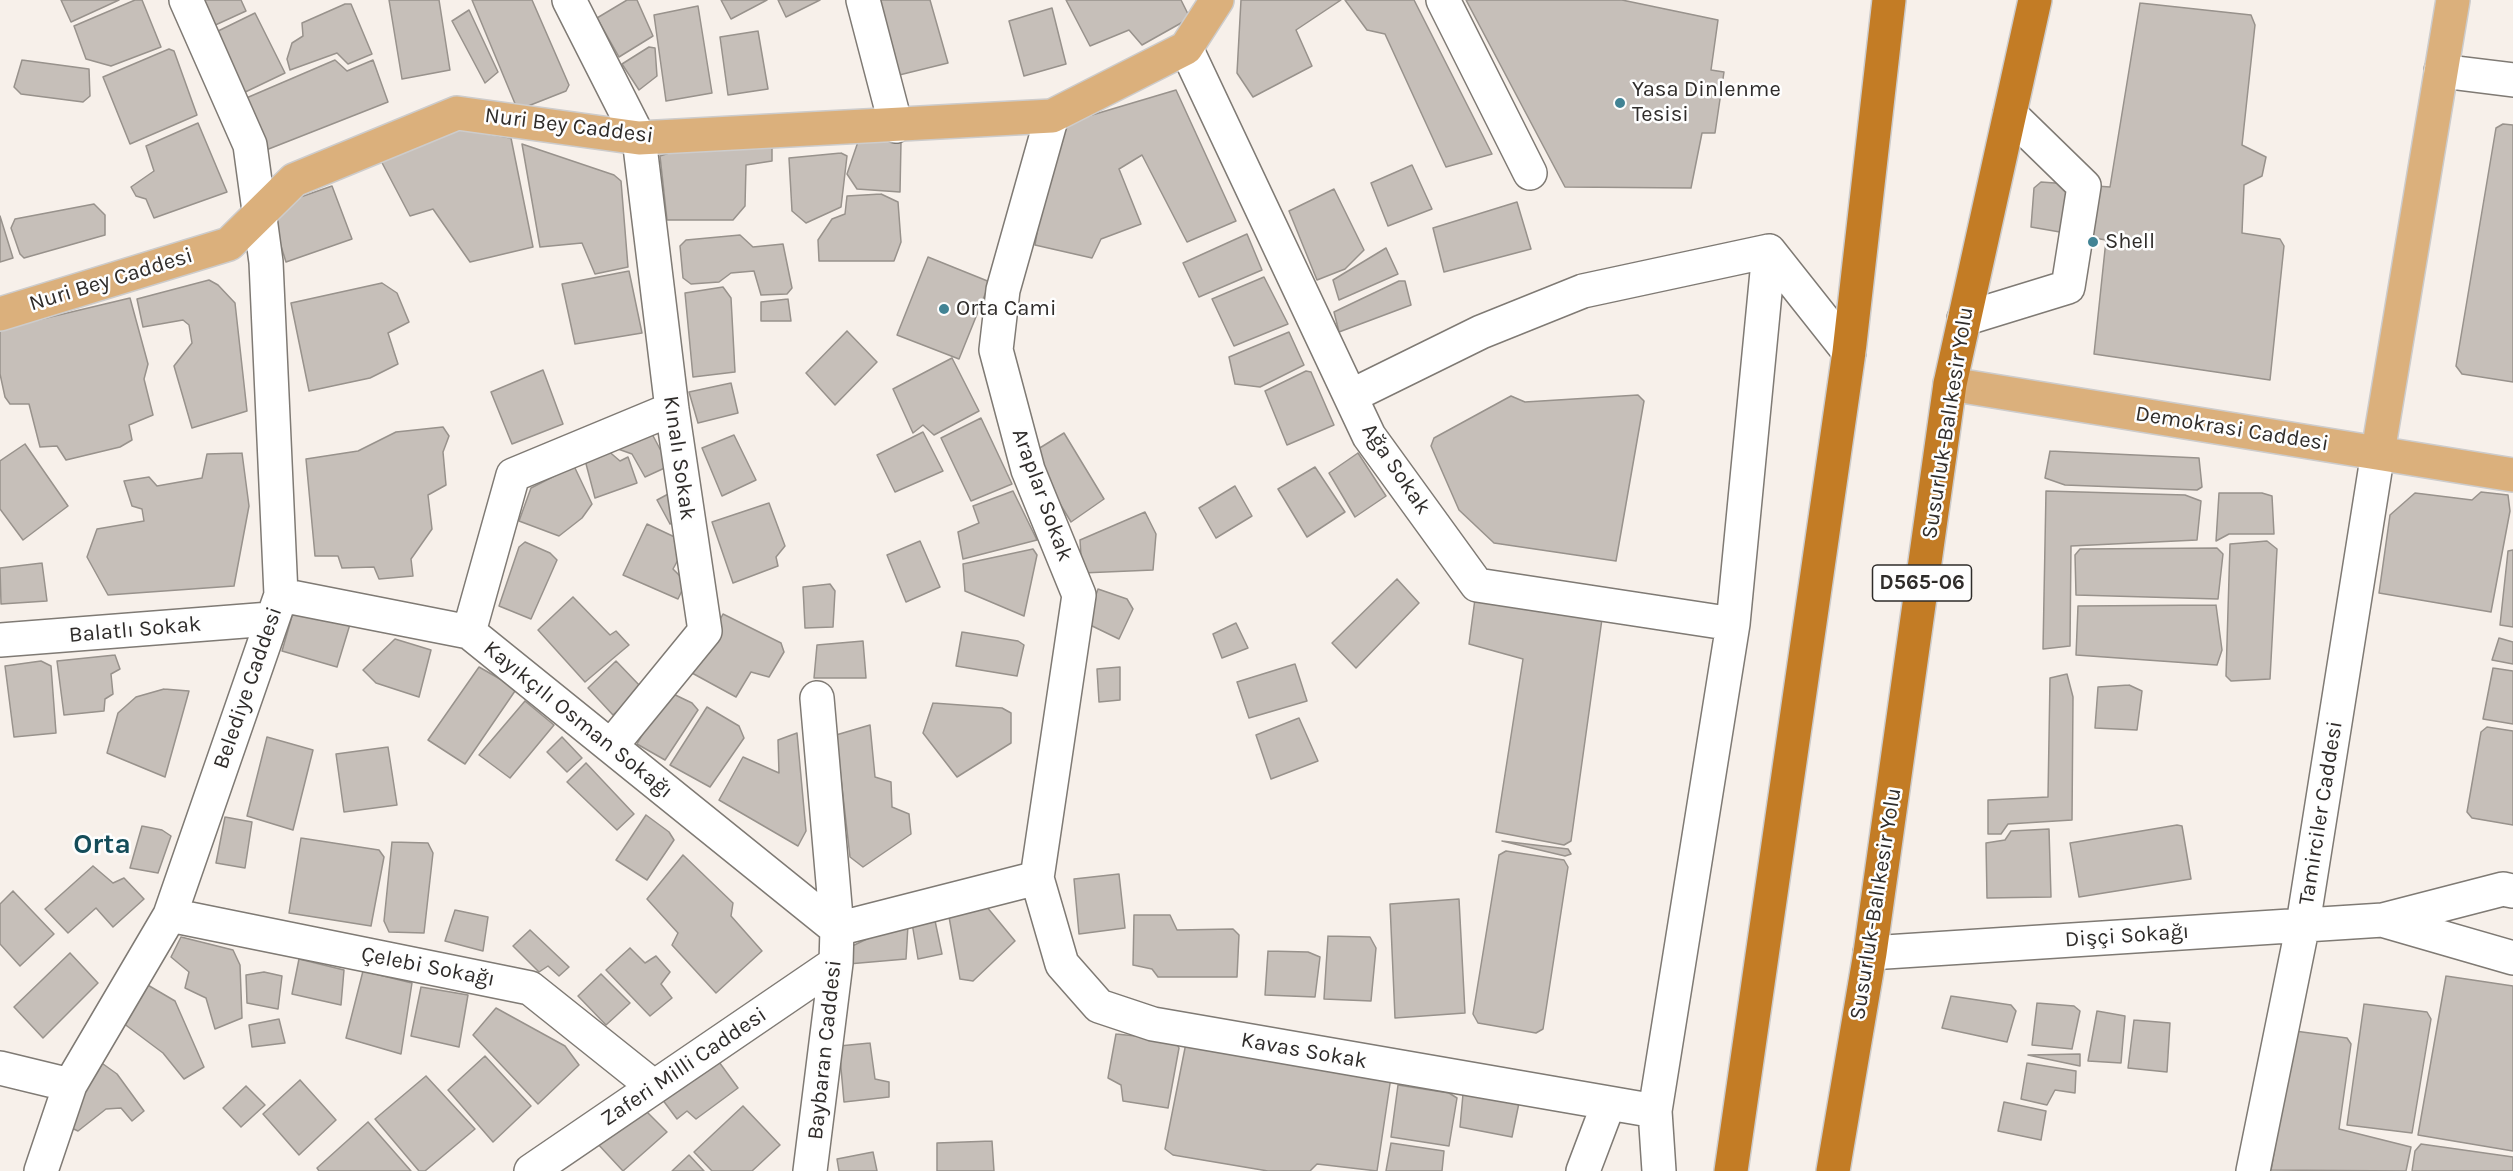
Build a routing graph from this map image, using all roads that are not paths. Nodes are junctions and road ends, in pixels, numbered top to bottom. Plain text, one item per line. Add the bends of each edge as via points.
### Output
1 (186, 0) edge
2 (569, 0) edge
3 (863, 0) edge
4 (1217, 0) edge
5 (1443, 0) edge
6 (1889, 0) edge
7 (2035, 0) edge
8 (2453, 0) edge
9 (1186, 48) junction
10 (2441, 71) junction
11 (2513, 80) edge
12 (2010, 114) junction
13 (1052, 116) junction
14 (896, 126) junction
15 (639, 138) junction
16 (1530, 173) dead end
17 (259, 214) junction
18 (1769, 251) junction
19 (0, 314) edge
20 (1964, 320) junction
21 (1849, 352) junction
22 (1950, 384) junction
23 (1351, 396) junction
24 (672, 409) junction
25 (2378, 452) junction
26 (2513, 475) edge
27 (276, 607) junction
28 (1732, 624) junction
29 (469, 632) junction
30 (0, 640) edge
31 (817, 698) dead end
32 (611, 746) junction
33 (1037, 878) junction
34 (2513, 891) edge
35 (170, 915) junction
36 (2383, 920) junction
37 (2303, 924) junction
38 (837, 929) junction
39 (1870, 953) junction
40 (2513, 958) edge
41 (836, 963) junction
42 (0, 1068) edge
43 (70, 1085) junction
44 (654, 1087) junction
45 (1608, 1105) junction
46 (1655, 1112) junction
47 (41, 1171) edge
48 (531, 1171) edge
49 (810, 1171) edge
50 (1583, 1171) edge
51 (1659, 1171) edge
52 (1731, 1171) edge
53 (1833, 1171) edge
54 (2253, 1171) edge

1 - 17 street, Belediye Caddesi via 250,145
2 - 15 street, Kınalı Sokak
3 - 14 street
4 - 9 main road
5 - 16 street
6 - 21 highway
7 - 12 highway, Susurluk-Balıkesir Yolu / D565-06
8 - 10 main road
9 - 13 main road, Nuri Bey Caddesi
9 - 23 street, Ağa Sokak
10 - 11 street
10 - 25 main road
12 - 20 highway, Susurluk-Balıkesir Yolu / D565-06
12 - 20 street via 2084,186 2068,287
13 - 14 main road, Nuri Bey Caddesi
13 - 33 street, Araplar Sokak via 1003,290 996,350 1028,470 1079,595
14 - 15 main road, Nuri Bey Caddesi
15 - 17 main road, Nuri Bey Caddesi via 457,113 294,180
15 - 24 street, Kınalı Sokak
17 - 19 main road, Nuri Bey Caddesi via 229,244
17 - 27 street, Belediye Caddesi via 266,262
18 - 21 street
18 - 23 street via 1583,291 1481,332
18 - 28 street
20 - 22 highway, Susurluk-Balıkesir Yolu / D565-06
21 - 52 highway
22 - 25 main road, Demokrasi Caddesi
22 - 39 highway, Susurluk-Balıkesir Yolu / D565-06
23 - 28 street, Ağa Sokak via 1369,436 1477,585
24 - 29 street via 513,475
24 - 32 street, Kınalı Sokak via 705,631
25 - 26 main road, Demokrasi Caddesi
25 - 37 street, Tamirciler Caddesi
27 - 29 street, Kayıkçılı Osman Sokağı
27 - 30 street, Balatlı Sokak
27 - 35 street, Belediye Caddesi
28 - 46 street
29 - 32 street, Kayıkçılı Osman Sokağı
31 - 38 street, Baybaran Caddesi
32 - 38 street, Kayıkçılı Osman Sokağı
33 - 38 street
33 - 45 street, Kavas Sokak via 1062,964 1099,1006 1153,1024
34 - 36 street via 2503,889
35 - 43 street, Belediye Caddesi
35 - 44 street, Çelebi Sokağı via 530,988
36 - 37 street, Dişçi Sokağı
36 - 40 street
37 - 39 street, Dişçi Sokağı
37 - 54 street, Tamirciler Caddesi
38 - 41 street, Baybaran Caddesi
39 - 53 highway, Susurluk-Balıkesir Yolu / D565-06
41 - 44 street, Zaferi Milli Caddesi
41 - 49 street, Baybaran Caddesi
42 - 43 street
43 - 47 street, Belediye Caddesi
44 - 48 street, Zaferi Milli Caddesi
45 - 46 street, Kavas Sokak
45 - 50 street
46 - 51 street

